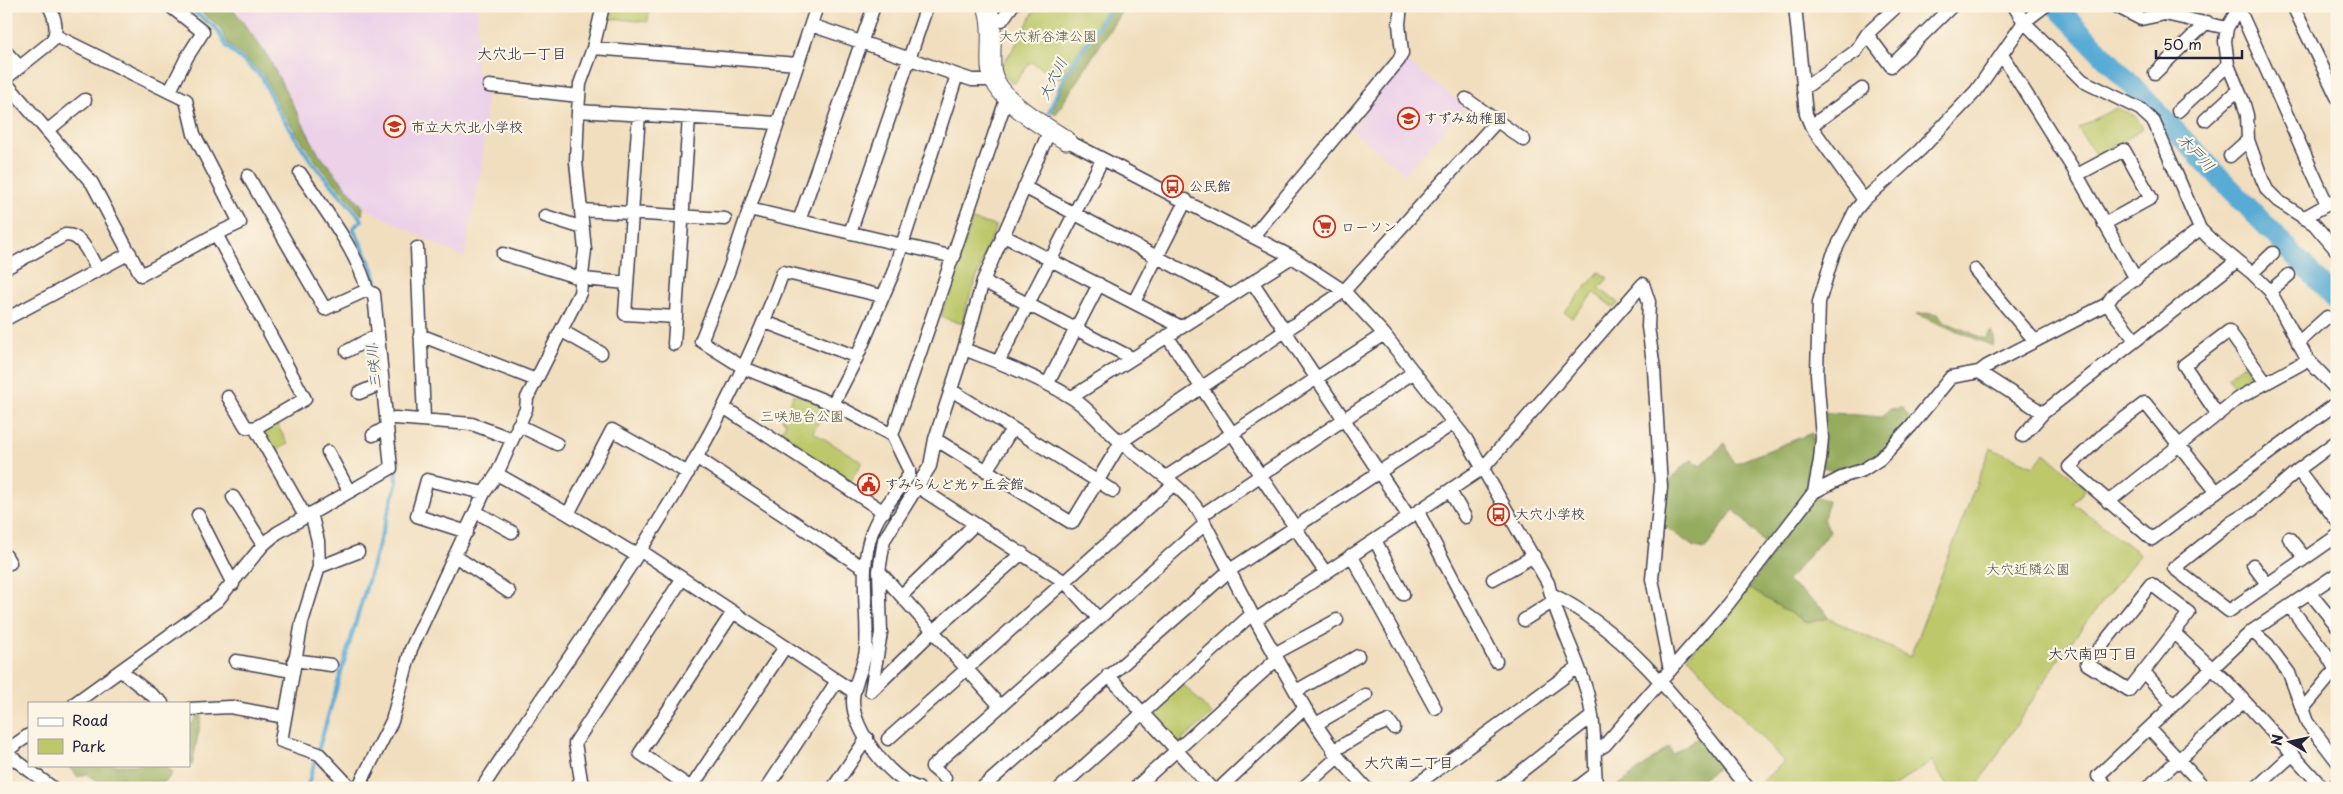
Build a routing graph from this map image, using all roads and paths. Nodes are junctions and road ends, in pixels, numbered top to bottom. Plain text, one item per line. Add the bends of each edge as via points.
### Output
1 (49, 6) edge
2 (170, 6) edge
3 (603, 6) edge
4 (818, 6) edge
5 (874, 6) edge
6 (927, 6) edge
7 (1012, 6) edge
8 (1401, 6) edge
9 (1795, 6) edge
10 (1897, 6) edge
11 (1952, 6) edge
12 (2014, 6) edge
13 (2044, 6) edge
14 (2116, 6) edge
15 (2293, 6) edge
16 (2239, 8) edge
17 (989, 15) edge
18 (2024, 22) junction
19 (2207, 22) junction
20 (811, 25) junction
21 (2227, 28) junction
22 (1867, 34) junction
23 (56, 36) junction
24 (861, 42) junction
25 (593, 48) junction
26 (6, 52) edge
27 (2002, 54) junction
28 (909, 59) junction
29 (798, 64) junction
30 (2228, 65) junction
31 (20, 67) junction
32 (2155, 73) dead end
33 (957, 75) junction
34 (6, 78) edge
35 (995, 80) junction
36 (6, 83) edge
37 (489, 86) dead end
38 (1803, 89) junction
39 (1862, 89) dead end
40 (2238, 90) junction
41 (170, 91) junction
42 (579, 96) junction
43 (1007, 97) junction
44 (2337, 97) edge
45 (1466, 99) dead end
46 (85, 100) dead end
47 (578, 111) junction
48 (2178, 111) dead end
49 (639, 114) junction
50 (689, 117) junction
51 (2205, 120) dead end
52 (1497, 121) junction
53 (778, 123) junction
54 (1811, 126) junction
55 (1050, 130) junction
56 (47, 131) junction
57 (1066, 140) joint
58 (1524, 140) dead end
59 (2248, 140) junction
60 (2230, 156) dead end
61 (1102, 160) junction
62 (300, 173) dead end
63 (2077, 174) junction
64 (248, 176) dead end
65 (1024, 188) junction
66 (1186, 200) junction
67 (1864, 200) junction
68 (2332, 201) edge
69 (582, 210) junction
70 (749, 210) junction
71 (632, 214) junction
72 (1073, 214) junction
73 (545, 216) dead end
74 (682, 217) junction
75 (2303, 218) junction
76 (725, 219) dead end
77 (800, 221) junction
78 (2104, 224) junction
79 (583, 228) junction
80 (2200, 229) junction
81 (850, 233) junction
82 (216, 234) junction
83 (1002, 235) junction
84 (1254, 236) junction
85 (901, 245) junction
86 (417, 248) dead end
87 (2337, 251) edge
88 (130, 253) junction
89 (2273, 253) dead end
90 (503, 254) dead end
91 (954, 257) junction
92 (1292, 257) junction
93 (1157, 258) junction
94 (1050, 260) junction
95 (2236, 261) junction
96 (6, 268) edge
97 (98, 270) junction
98 (1975, 270) dead end
99 (2252, 273) junction
100 (2289, 274) dead end
101 (582, 279) junction
102 (2136, 279) junction
103 (983, 281) junction
104 (627, 283) junction
105 (1253, 283) junction
106 (1099, 284) junction
107 (367, 290) junction
108 (1344, 291) junction
109 (2270, 291) junction
110 (882, 296) junction
111 (1231, 296) junction
112 (1134, 302) junction
113 (1027, 304) junction
114 (2107, 304) junction
115 (676, 317) junction
116 (2328, 317) dead end
117 (6, 319) edge
118 (765, 322) junction
119 (1181, 327) junction
120 (1076, 329) junction
121 (562, 331) junction
122 (1285, 332) junction
123 (377, 334) junction
124 (1384, 334) junction
125 (420, 335) junction
126 (1167, 336) junction
127 (2135, 340) junction
128 (2034, 341) junction
129 (2298, 343) junction
130 (674, 344) dead end
131 (964, 349) junction
132 (346, 351) dead end
133 (602, 353) dead end
134 (857, 357) junction
135 (1132, 358) junction
136 (2308, 360) junction
137 (998, 362) junction
138 (744, 368) junction
139 (1414, 372) junction
140 (1979, 372) junction
141 (1316, 379) junction
142 (536, 380) junction
143 (383, 383) junction
144 (2266, 383) junction
145 (1048, 384) junction
146 (1201, 388) junction
147 (951, 390) junction
148 (2337, 390) edge
149 (359, 393) dead end
150 (1072, 397) junction
151 (228, 398) dead end
152 (2337, 403) edge
153 (833, 404) junction
154 (725, 408) junction
155 (2043, 413) junction
156 (2218, 415) junction
157 (424, 419) junction
158 (390, 420) junction
159 (1344, 420) junction
160 (1454, 423) junction
161 (518, 425) junction
162 (255, 428) junction
163 (1012, 429) junction
164 (1232, 434) junction
165 (892, 435) junction
166 (373, 436) dead end
167 (2023, 436) dead end
168 (512, 439) junction
169 (935, 439) junction
170 (2337, 441) edge
171 (1121, 442) junction
172 (557, 444) dead end
173 (2179, 444) junction
174 (328, 452) dead end
175 (696, 457) junction
176 (1483, 468) junction
177 (2298, 470) junction
178 (986, 471) junction
179 (688, 473) junction
180 (1380, 473) junction
181 (497, 474) junction
182 (1260, 477) junction
183 (1170, 481) junction
184 (1097, 482) junction
185 (918, 487) junction
186 (349, 491) junction
187 (1113, 491) dead end
188 (1450, 491) junction
189 (2216, 491) junction
190 (1814, 492) junction
191 (484, 493) junction
192 (233, 497) dead end
193 (2108, 502) junction
194 (476, 512) junction
195 (884, 512) junction
196 (568, 514) junction
197 (1413, 514) junction
198 (198, 515) dead end
199 (308, 515) junction
200 (1465, 517) dead end
201 (1203, 520) junction
202 (2337, 521) edge
203 (975, 524) junction
204 (1295, 528) junction
205 (467, 532) junction
206 (512, 532) dead end
207 (2337, 536) edge
208 (2289, 538) dead end
209 (1375, 540) junction
210 (263, 545) junction
211 (641, 551) junction
212 (358, 552) dead end
213 (1022, 553) junction
214 (1352, 554) junction
215 (455, 556) junction
216 (1534, 556) junction
217 (2305, 558) junction
218 (2253, 564) dead end
219 (319, 568) junction
220 (865, 569) junction
221 (1230, 570) junction
222 (880, 571) junction
223 (1324, 572) junction
224 (2337, 574) edge
225 (682, 579) junction
226 (1493, 579) dead end
227 (1065, 582) junction
228 (233, 584) junction
229 (2267, 584) junction
230 (509, 592) dead end
231 (2310, 593) junction
232 (1403, 594) dead end
233 (902, 595) junction
234 (1551, 598) junction
235 (2290, 607) junction
236 (734, 612) junction
237 (1253, 617) junction
238 (1098, 618) junction
239 (1337, 620) dead end
240 (1524, 620) dead end
241 (2337, 626) edge
242 (2252, 630) junction
243 (934, 631) junction
244 (2174, 633) junction
245 (785, 647) junction
246 (1358, 656) dead end
247 (1276, 657) junction
248 (236, 661) dead end
249 (1496, 661) dead end
250 (293, 665) junction
251 (331, 665) dead end
252 (1578, 667) junction
253 (967, 668) junction
254 (2212, 668) junction
255 (121, 670) junction
256 (1670, 670) junction
257 (2336, 671) edge
258 (2144, 672) junction
259 (1108, 675) junction
260 (838, 681) junction
261 (1660, 682) junction
262 (1296, 691) junction
263 (854, 692) junction
264 (1366, 695) dead end
265 (2244, 701) junction
266 (76, 702) edge
267 (161, 702) edge
268 (2173, 705) junction
269 (1000, 706) junction
270 (1305, 708) junction
271 (1435, 708) dead end
272 (190, 709) edge
273 (2302, 710) junction
274 (1142, 712) junction
275 (285, 717) junction
276 (1591, 717) junction
277 (1316, 724) junction
278 (1394, 728) dead end
279 (2149, 728) junction
280 (28, 736) edge
281 (866, 738) junction
282 (888, 739) dead end
283 (1176, 750) junction
284 (1595, 750) junction
285 (6, 752) edge
286 (1335, 754) junction
287 (2292, 755) junction
288 (2178, 759) junction
289 (2337, 761) edge
290 (1595, 774) junction
291 (945, 778) dead end
292 (2337, 783) edge
293 (899, 784) edge
294 (54, 788) edge
295 (351, 788) edge
296 (358, 788) edge
297 (482, 788) edge
298 (576, 788) edge
299 (691, 788) edge
300 (767, 788) edge
301 (833, 788) edge
302 (918, 788) edge
303 (982, 788) edge
304 (1060, 788) edge
305 (1135, 788) edge
306 (1211, 788) edge
307 (1220, 788) edge
308 (1303, 788) edge
309 (1366, 788) edge
310 (1412, 788) edge
311 (1500, 788) edge
312 (1577, 788) edge
313 (1596, 788) edge
314 (1748, 788) edge
315 (2108, 788) edge
316 (2148, 788) edge
317 (2205, 788) edge
318 (2256, 788) edge
319 (2323, 788) edge
320 (2332, 788) edge

1 - 23 street
2 - 41 street via 203,32
3 - 25 street
4 - 20 street
5 - 24 street
6 - 28 street
7 - 17 street via 1002,20
8 - 84 street via 1402,53 1399,60
9 - 38 street
10 - 22 street
11 - 22 street via 1891,66
12 - 18 street
13 - 18 street
14 - 19 street via 2141,19 2165,14
15 - 44 street
16 - 21 street
16 - 68 street
17 - 35 street via 991,70
18 - 27 street
18 - 80 street via 2083,80 2140,109 2154,122
19 - 21 street
19 - 32 street
20 - 24 street
20 - 29 street
21 - 30 street
22 - 38 street via 1856,51
23 - 31 street
23 - 41 street
24 - 28 street
24 - 77 street
25 - 29 street
25 - 42 street
26 - 31 street
27 - 63 street
27 - 67 street via 1976,91 1920,150
28 - 33 street
28 - 81 street
29 - 53 street
30 - 40 street
30 - 48 street
31 - 34 street
33 - 35 street via 972,80
33 - 85 street
35 - 43 street
36 - 56 street
37 - 42 street
38 - 54 street
39 - 54 street
40 - 51 street
40 - 59 street via 2247,115
41 - 82 street via 186,100 194,134 240,223
42 - 47 street
43 - 55 street
43 - 91 street
45 - 52 street
46 - 56 street
47 - 49 street
47 - 69 street via 576,162
49 - 50 street
49 - 71 street
50 - 53 street
50 - 74 street
52 - 58 street
52 - 108 street
53 - 70 street
54 - 67 street
55 - 57 street
55 - 65 street
56 - 88 street via 92,183
57 - 61 street
59 - 60 street
59 - 75 street via 2267,190
61 - 66 street
61 - 72 street
62 - 107 street via 342,236
63 - 78 street
63 - 78 street via 2124,150 2151,198
64 - 107 street via 324,309
65 - 72 street
65 - 83 street
66 - 84 street
66 - 93 street
67 - 190 street via 1840,237 1819,302 1817,374 1822,438
68 - 75 street
69 - 71 street
69 - 79 street
70 - 77 street
70 - 138 street via 701,340
71 - 74 street
71 - 104 street
72 - 93 street
72 - 94 street
73 - 79 street
74 - 76 street
74 - 115 street
75 - 87 street via 2314,224
77 - 81 street
78 - 102 street
79 - 101 street
80 - 95 street
80 - 102 street
81 - 85 street
82 - 88 street via 141,275
82 - 162 street via 305,399
83 - 94 street
83 - 103 street
84 - 92 street
85 - 91 street
85 - 110 street
86 - 125 street
88 - 97 street
89 - 99 street
90 - 101 street
91 - 165 street
92 - 105 street
92 - 108 street
93 - 111 street
93 - 112 street
94 - 106 street
94 - 113 street
95 - 99 street
95 - 127 street
96 - 97 street via 65,235 73,235 79,238
97 - 117 street
98 - 128 street
99 - 109 street
100 - 109 street
101 - 104 street
101 - 121 street via 580,293
102 - 114 street
103 - 113 street
103 - 131 street
104 - 115 street via 625,314
105 - 111 street
105 - 122 street
106 - 112 street
106 - 120 street
107 - 123 street via 374,294
108 - 122 street
108 - 124 street
109 - 129 street
110 - 118 street via 783,272
110 - 134 street
111 - 119 street
112 - 119 street
113 - 120 street
113 - 137 street
114 - 127 street
114 - 128 street
115 - 130 street
116 - 129 street
118 - 134 street
118 - 138 street
119 - 126 street
120 - 135 street
120 - 145 street
121 - 133 street
121 - 142 street
122 - 141 street
122 - 146 street
123 - 132 street
123 - 143 street
124 - 139 street
124 - 141 street
125 - 142 street
125 - 157 street
126 - 135 street
126 - 146 street
127 - 155 street
128 - 140 street
129 - 136 street
131 - 137 street
131 - 147 street
134 - 153 street
135 - 150 street
136 - 144 street
136 - 148 street
137 - 145 street
138 - 153 street
138 - 154 street
139 - 159 street
139 - 160 street
140 - 155 street
140 - 190 street via 1951,377 1880,459
141 - 159 street
141 - 164 street
142 - 161 street
143 - 149 street
143 - 158 street
144 - 156 street via 2237,399
144 - 156 street via 2229,331 2184,365
145 - 150 street
146 - 164 street
146 - 171 street
147 - 163 street
147 - 169 street
150 - 171 street
151 - 162 street via 246,427
152 - 189 street
153 - 165 street
154 - 175 street
154 - 195 street
155 - 167 street
156 - 173 street
157 - 158 street
157 - 168 street via 472,424
158 - 166 street
158 - 186 street via 391,468
159 - 180 street
159 - 182 street
160 - 176 street
160 - 180 street
161 - 168 street
161 - 172 street
162 - 199 street
163 - 178 street
163 - 184 street
164 - 182 street
164 - 183 street
165 - 195 street via 909,476
168 - 181 street
169 - 178 street
169 - 185 street via 930,466
170 - 177 street
171 - 183 street
171 - 184 street
173 - 189 street
173 - 193 street
173 - 193 street via 2145,403 2106,432 2068,467
174 - 186 street
175 - 179 street
175 - 220 street
176 - 188 street
176 - 216 street
176 - 256 street via 1642,284 1649,302 1648,327 1654,369 1661,487 1652,579
177 - 202 street
177 - 229 street via 2252,510 2174,568 2229,611
178 - 184 street via 1072,523
179 - 196 street via 612,430
179 - 211 street
180 - 197 street
180 - 204 street
181 - 191 street
181 - 196 street
182 - 201 street
182 - 204 street
183 - 201 street
183 - 227 street
184 - 187 street
185 - 203 street
185 - 222 street via 884,540
186 - 199 street
188 - 197 street
188 - 200 street
189 - 193 street via 2152,539
190 - 256 street via 1728,604
191 - 194 street
191 - 205 street via 426,480 417,516
192 - 210 street
194 - 205 street
194 - 206 street
195 - 220 street via 872,530
196 - 211 street via 632,552
197 - 209 street
197 - 249 street
198 - 228 street
199 - 210 street
199 - 219 street via 318,541
201 - 221 street
201 - 238 street
203 - 213 street
203 - 233 street
204 - 221 street
204 - 223 street
205 - 215 street
207 - 217 street
208 - 217 street
209 - 214 street
209 - 232 street
210 - 228 street
211 - 225 street
211 - 297 street
212 - 219 street
213 - 227 street
213 - 243 street
214 - 223 street
214 - 271 street
215 - 230 street
215 - 296 street via 411,648 392,721
216 - 226 street
216 - 234 street via 1548,583
217 - 229 street
218 - 229 street
219 - 250 street
220 - 263 street via 866,650
221 - 237 street
221 - 259 street
222 - 233 street
222 - 243 street via 881,633 871,691
223 - 237 street
224 - 231 street
225 - 236 street
225 - 298 street via 575,743 581,780
227 - 238 street
227 - 253 street
228 - 255 street via 218,601
231 - 235 street
231 - 241 street
233 - 243 street
234 - 240 street
234 - 252 street
234 - 261 street via 1569,602 1626,647
235 - 242 street
235 - 257 street
236 - 245 street
236 - 299 street via 640,753
237 - 247 street
237 - 274 street
238 - 269 street
239 - 247 street
242 - 254 street
242 - 273 street via 2289,673
243 - 253 street
244 - 254 street
244 - 258 street
244 - 258 street via 2189,613 2151,584 2087,664 2129,690
245 - 260 street
245 - 299 street
246 - 262 street
247 - 262 street
247 - 283 street
248 - 250 street
250 - 251 street
250 - 275 street
252 - 276 street via 1588,695
252 - 310 street
253 - 269 street
253 - 282 street
254 - 265 street
254 - 268 street
255 - 266 street
255 - 267 street
256 - 261 street
257 - 273 street
258 - 268 street
259 - 274 street
259 - 303 street
260 - 263 street
260 - 300 street
261 - 284 street via 1605,745
261 - 314 street
262 - 270 street
263 - 281 street via 854,710
264 - 277 street
265 - 287 street
265 - 288 street
268 - 279 street
269 - 291 street via 932,766
270 - 277 street
270 - 307 street
272 - 275 street via 230,707
273 - 289 street via 2307,722
274 - 283 street
274 - 304 street
275 - 295 street via 281,741 319,754
276 - 284 street
276 - 311 street
277 - 286 street
278 - 286 street via 1390,721 1370,729
279 - 288 street
279 - 315 street via 2098,776
280 - 285 street
281 - 293 street
281 - 301 street
283 - 305 street
283 - 306 street
284 - 290 street
285 - 294 street
286 - 308 street
286 - 309 street
287 - 318 street
287 - 319 street
288 - 316 street
288 - 317 street
290 - 312 street
290 - 313 street
292 - 320 street
293 - 302 street

